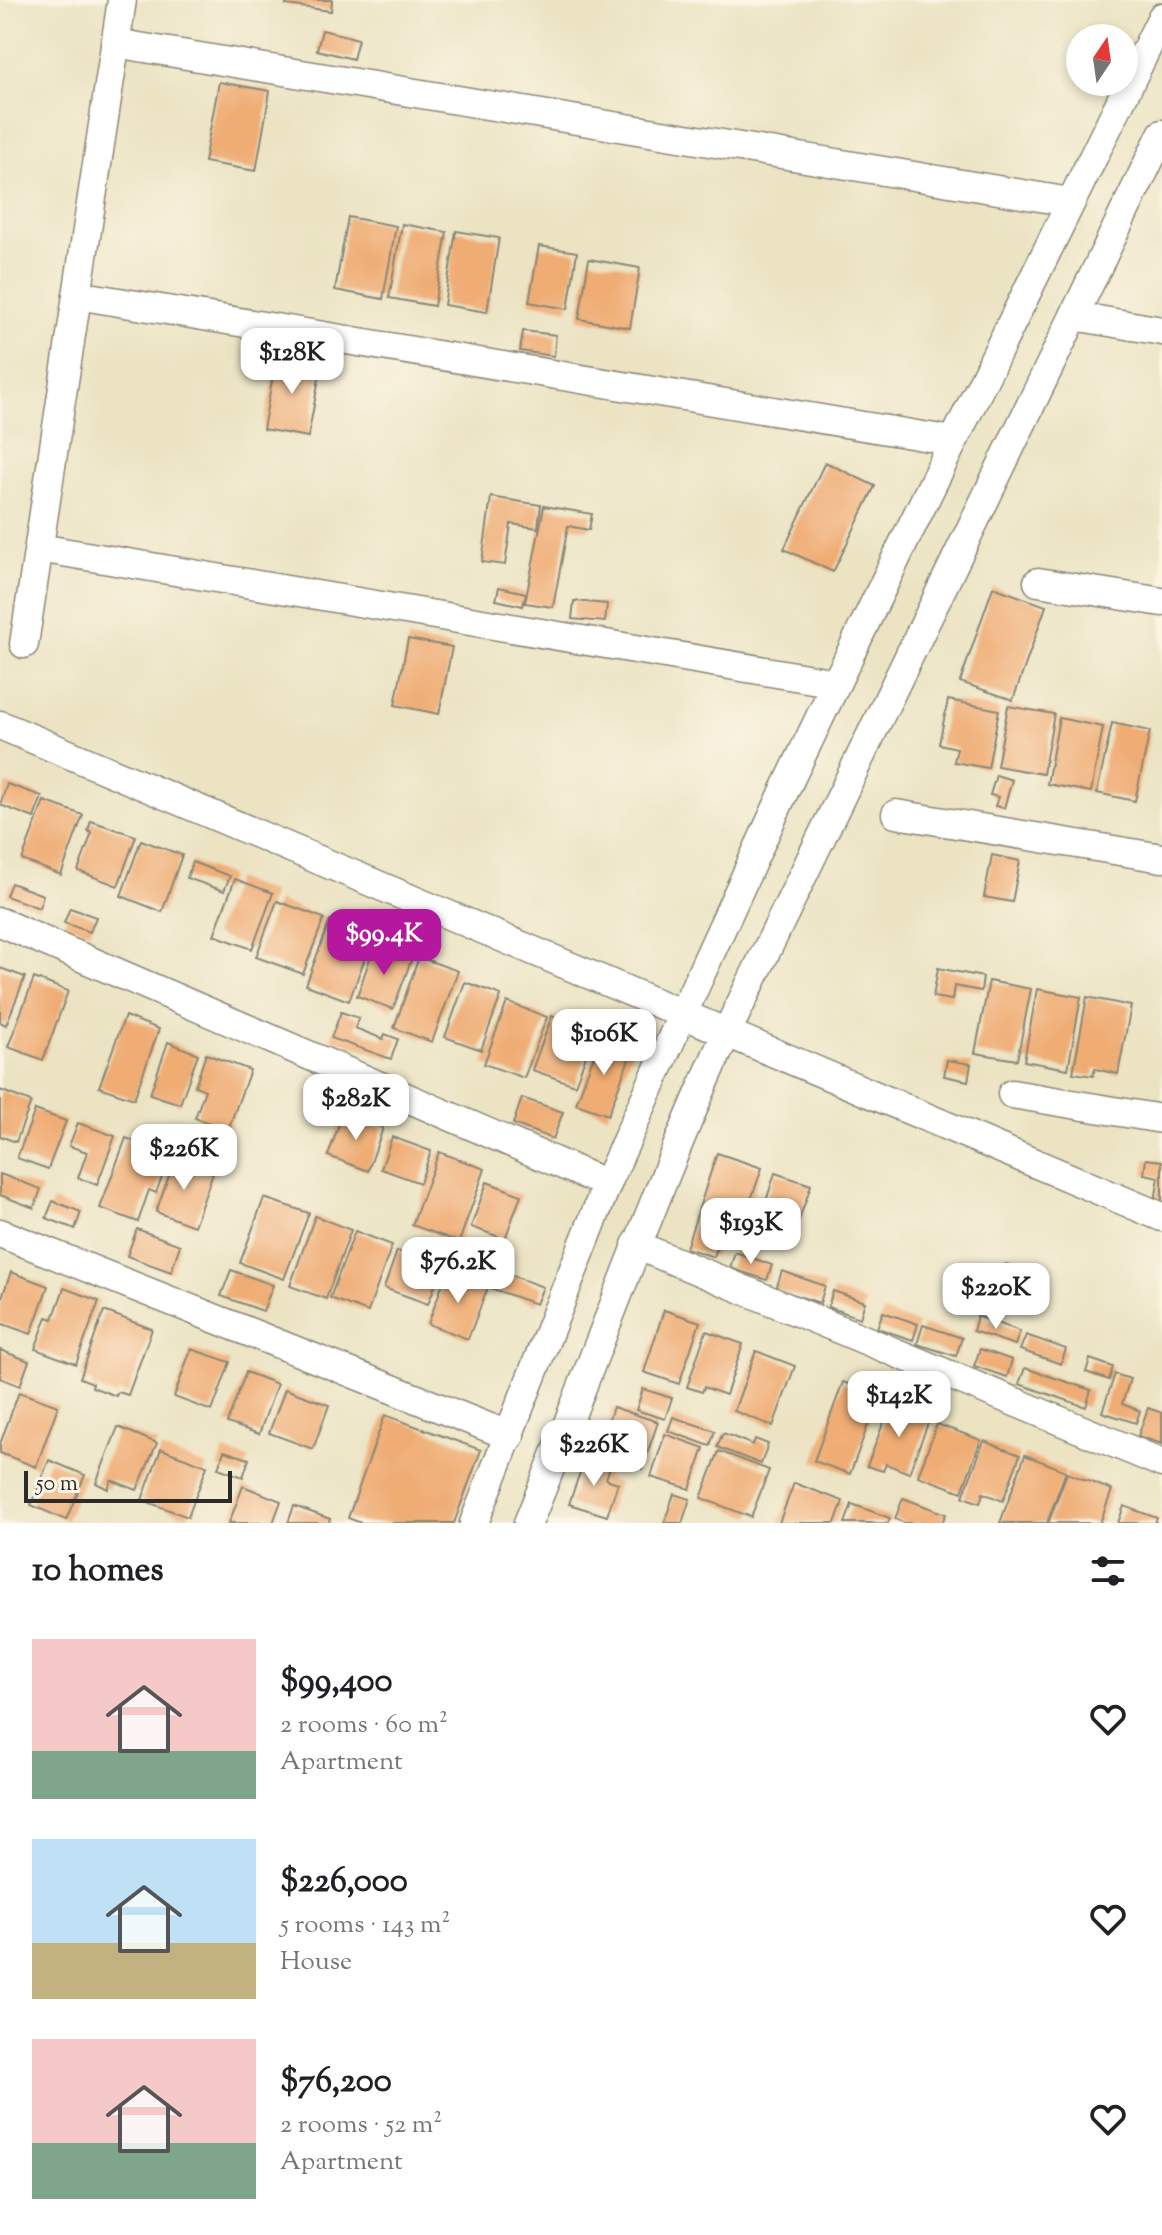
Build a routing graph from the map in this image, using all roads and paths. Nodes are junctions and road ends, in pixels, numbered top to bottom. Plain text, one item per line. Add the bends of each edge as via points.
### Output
1 (122, 0) edge
2 (1162, 17) edge
3 (115, 43) junction
4 (1162, 134) edge
5 (1070, 202) junction
6 (77, 295) junction
7 (1074, 316) junction
8 (1162, 331) edge
9 (953, 441) junction
10 (39, 548) junction
11 (1038, 582) dead end
12 (1162, 602) edge
13 (24, 644) dead end
14 (836, 683) junction
15 (0, 725) edge
16 (896, 814) dead end
17 (1162, 858) edge
18 (0, 922) edge
19 (683, 1013) junction
20 (726, 1034) junction
21 (1012, 1094) dead end
22 (1162, 1119) edge
23 (607, 1184) junction
24 (1162, 1217) edge
25 (0, 1233) edge
26 (636, 1245) junction
27 (510, 1436) junction
28 (1162, 1463) edge
29 (539, 1520) edge
30 (474, 1523) edge

1 - 3 street
2 - 5 street
3 - 5 street
3 - 6 street
4 - 7 street
5 - 9 street
6 - 9 street
6 - 10 street
7 - 8 street
7 - 20 street
9 - 14 street
10 - 13 street
10 - 14 street
11 - 12 street
14 - 19 street
15 - 19 street
16 - 17 street
18 - 23 street
19 - 20 street
19 - 23 street
20 - 24 street
20 - 26 street
21 - 22 street
23 - 27 street
25 - 27 street
26 - 28 street
26 - 29 street
27 - 30 street

